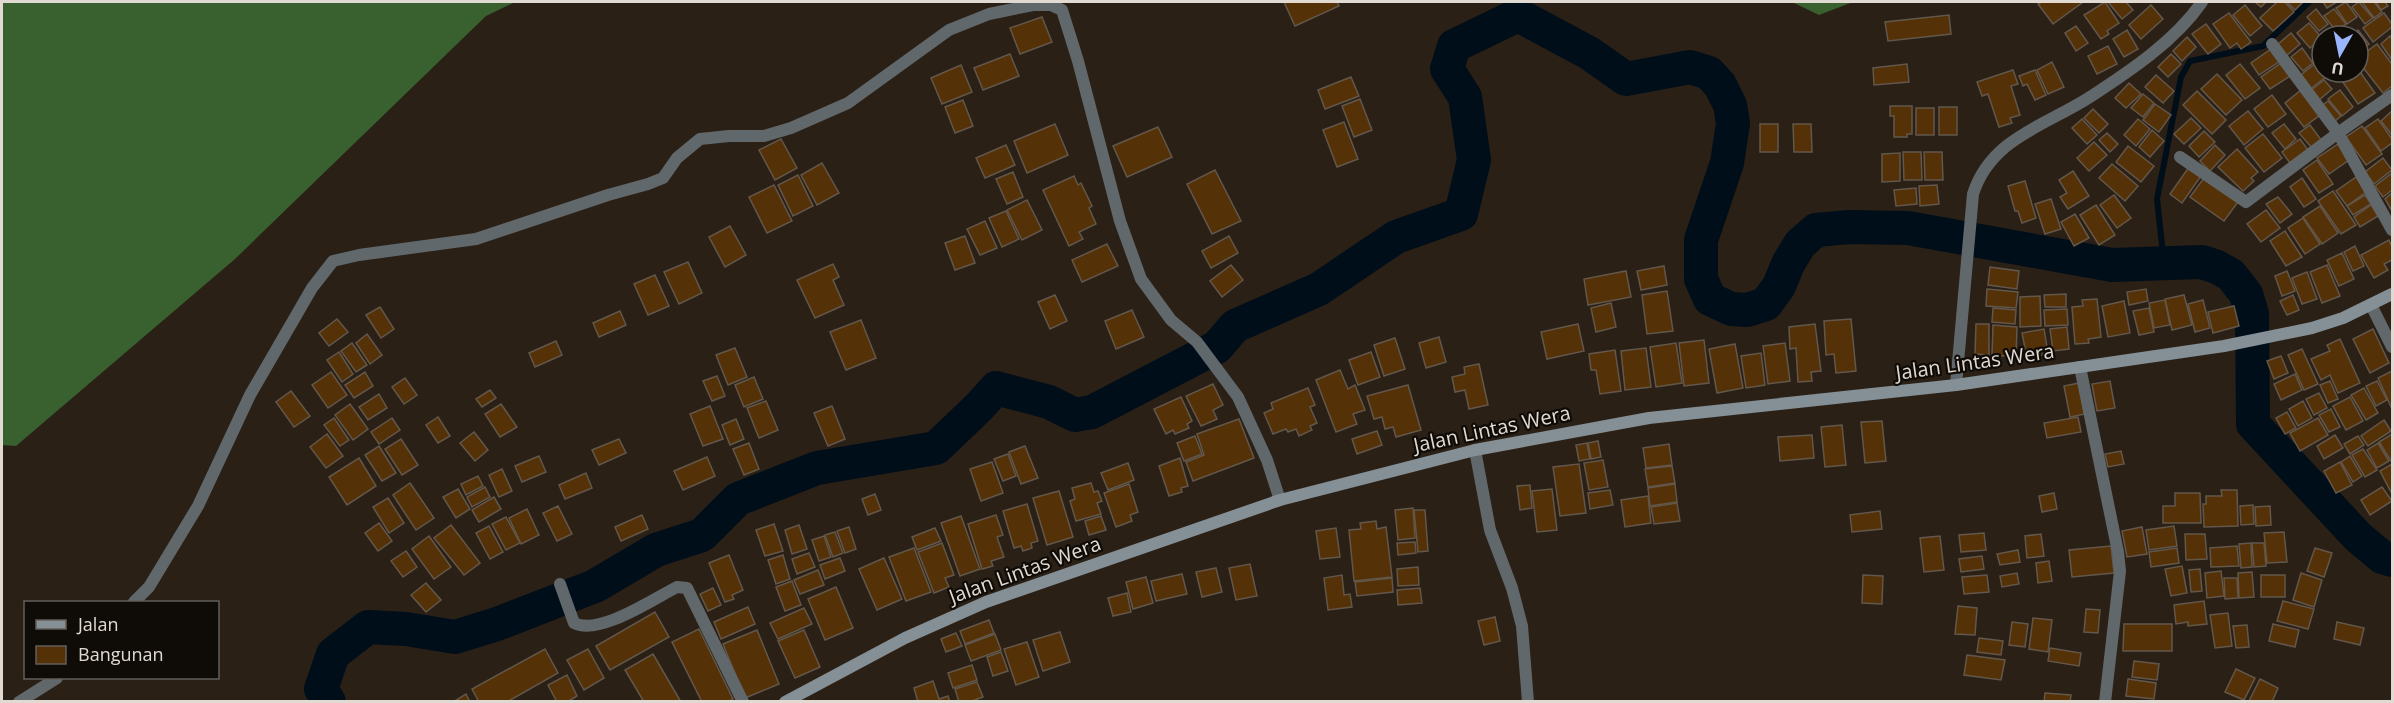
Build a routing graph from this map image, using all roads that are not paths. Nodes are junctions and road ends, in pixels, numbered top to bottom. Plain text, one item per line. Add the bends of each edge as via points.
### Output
1 (2202, 2) edge
2 (2272, 44) dead end
3 (2392, 95) edge
4 (2338, 133) junction
5 (2180, 157) dead end
6 (2392, 230) edge
7 (2392, 294) edge
8 (2371, 305) junction
9 (2392, 347) edge
10 (2080, 367) junction
11 (1956, 386) junction
12 (1475, 450) junction
13 (1280, 500) junction
14 (561, 584) dead end
15 (136, 601) edge
16 (55, 679) edge
17 (20, 702) edge
18 (743, 702) edge
19 (785, 702) edge
20 (1528, 702) edge
21 (2105, 702) edge

1 - 11 street via 2174,33 2128,70 2089,98 2018,137 1979,175 1973,194
2 - 4 street
3 - 4 street
4 - 5 street via 2246,202
4 - 6 street
7 - 8 main road
8 - 9 street
8 - 10 main road, Jalan Lintas Wera via 2312,328 2266,338
10 - 11 main road, Jalan Lintas Wera
10 - 21 street via 2120,571
11 - 12 main road, Jalan Lintas Wera via 1649,418
12 - 13 main road, Jalan Lintas Wera
12 - 20 street via 1491,530 1522,626
13 - 15 street via 1267,460 1238,398 1197,342 1171,320 1141,279 1062,10 1051,5 1033,5 989,14 949,30 848,103 790,128 764,135 700,139 677,158 663,178 648,184 476,239 333,261 312,288 250,395 198,506
13 - 19 main road, Jalan Lintas Wera via 986,602 905,638
14 - 18 street via 574,623 580,627 607,623 677,587 687,588
16 - 17 street

